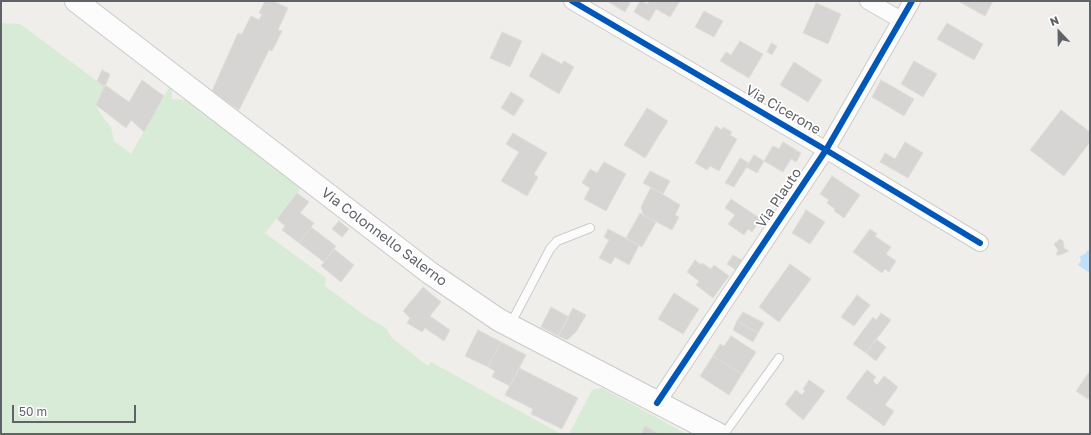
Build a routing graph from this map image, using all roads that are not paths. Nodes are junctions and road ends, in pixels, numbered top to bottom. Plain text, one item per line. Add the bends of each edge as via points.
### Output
1 (76, 1) edge
2 (572, 1) edge
3 (868, 1) edge
4 (912, 1) edge
5 (901, 20) junction
6 (826, 150) junction
7 (590, 228) dead end
8 (980, 243) dead end
9 (510, 326) junction
10 (779, 358) dead end
11 (657, 403) junction
12 (718, 434) edge
13 (724, 434) edge

1 - 9 main road, Via Colonnello Salerno via 430,273
2 - 6 street, Via Cicerone
3 - 5 street
4 - 5 street, Via Plauto
5 - 6 street, Via Plauto
6 - 8 street, Via Cicerone
6 - 11 street, Via Plauto
7 - 9 lane via 557,241 550,249
9 - 11 main road, Via Colonnello Salerno
10 - 13 lane
11 - 12 main road, Via Colonnello Salerno

